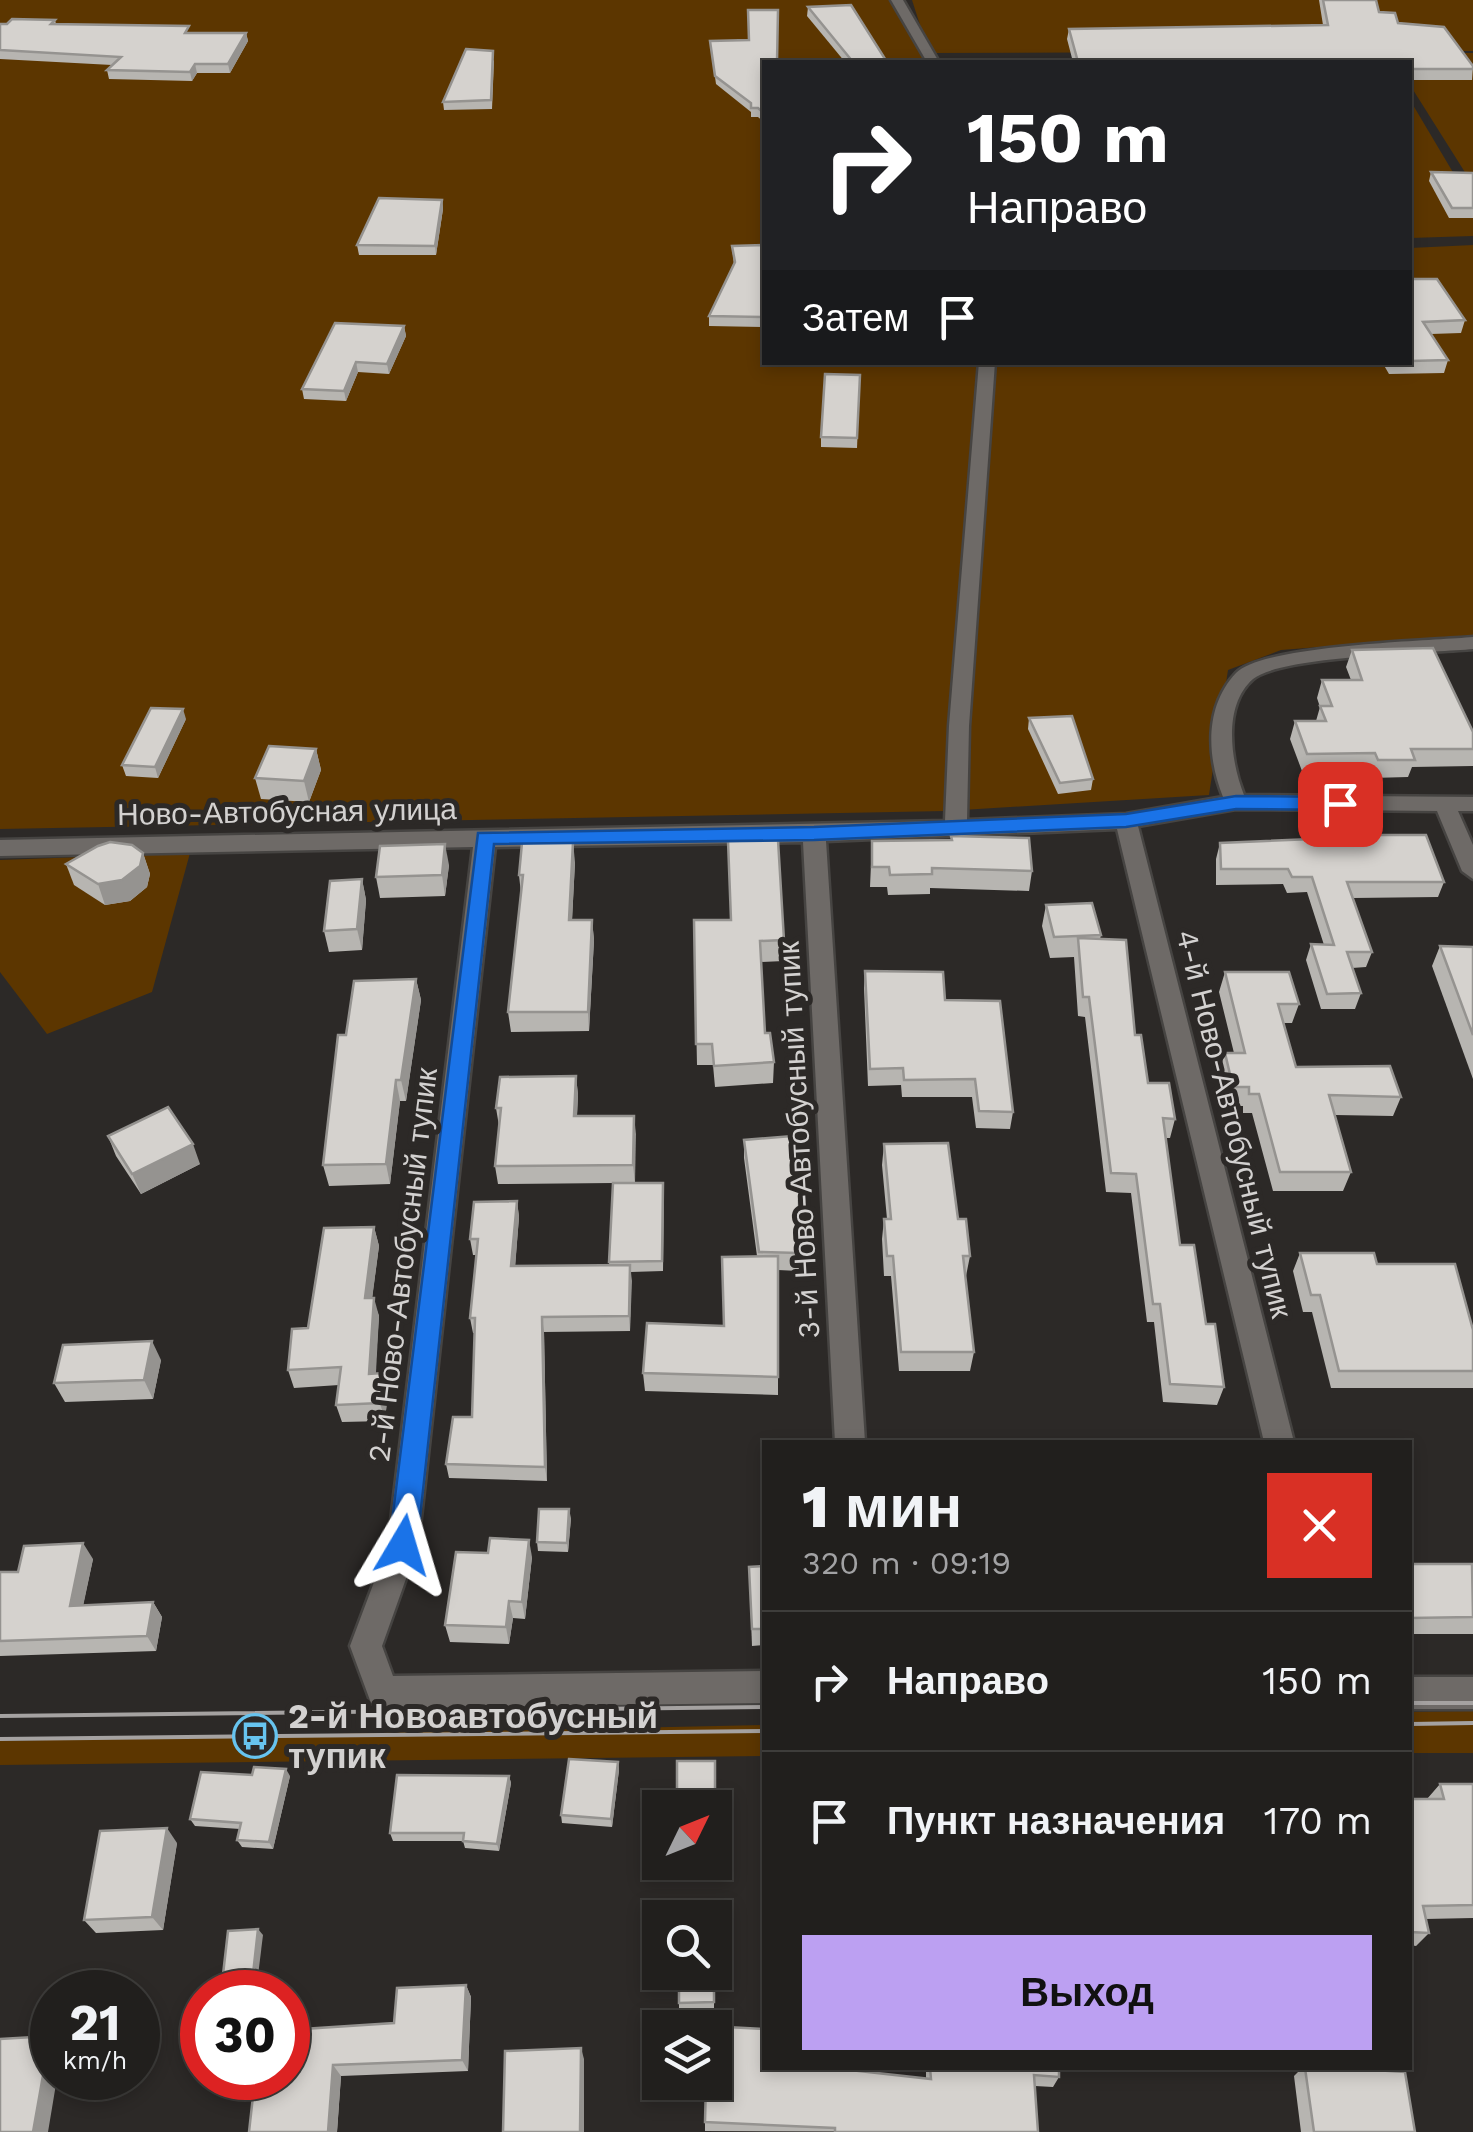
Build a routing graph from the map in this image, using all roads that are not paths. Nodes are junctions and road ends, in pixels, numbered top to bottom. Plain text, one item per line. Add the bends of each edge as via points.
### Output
1 (897, 0) edge
2 (932, 60) edge
3 (988, 365) edge
4 (1473, 643) edge
5 (1236, 802) junction
6 (1473, 804) edge
7 (1445, 805) junction
8 (1126, 821) junction
9 (956, 827) junction
10 (814, 834) junction
11 (485, 838) junction
12 (0, 848) edge
13 (1473, 872) edge
14 (850, 1440) edge
15 (1279, 1440) edge
16 (762, 1687) edge
17 (1412, 1694) edge
18 (1473, 1694) edge

1 - 2 street
3 - 9 street
4 - 5 street via 1283,660 1245,675 1222,714 1224,772
5 - 7 street, Ново-Автобусная улица
5 - 8 street, Ново-Автобусная улица
6 - 7 street, Ново-Автобусная улица
7 - 13 street
8 - 9 street, Ново-Автобусная улица
8 - 15 street, 4-й Ново-Автобусный тупик
9 - 10 street, Ново-Автобусная улица
10 - 11 street, Ново-Автобусная улица
10 - 14 street, 3-й Ново-Автобусный тупик
11 - 12 street, Ново-Автобусная улица
11 - 16 street, 2-й Ново-Автобусный тупик via 403,1545 366,1646 383,1692
17 - 18 street

